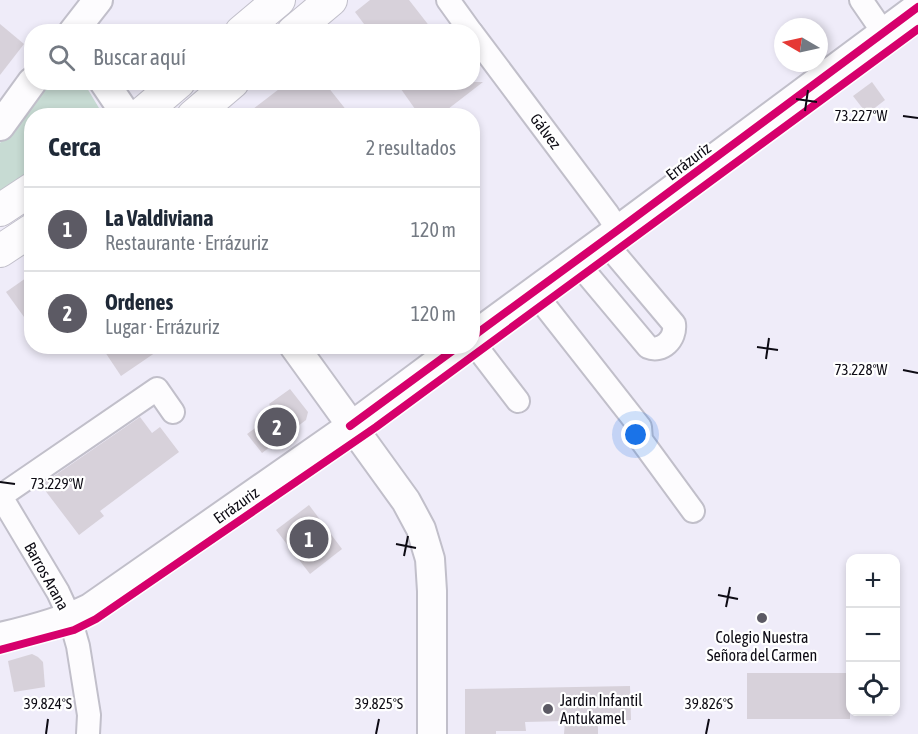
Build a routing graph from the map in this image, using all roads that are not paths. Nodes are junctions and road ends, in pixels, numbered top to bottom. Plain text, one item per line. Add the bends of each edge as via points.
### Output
1 (279, 0) edge
2 (331, 0) edge
3 (448, 0) edge
4 (861, 0) edge
5 (918, 7) edge
6 (93, 13) edge
7 (81, 24) edge
8 (250, 24) edge
9 (302, 24) edge
10 (466, 24) edge
11 (883, 32) junction
12 (480, 43) edge
13 (26, 90) edge
14 (109, 90) edge
15 (170, 90) edge
16 (224, 90) edge
17 (122, 108) edge
18 (148, 108) edge
19 (202, 108) edge
20 (0, 126) edge
21 (24, 194) edge
22 (0, 210) edge
23 (24, 235) edge
24 (611, 236) junction
25 (0, 251) edge
26 (576, 261) junction
27 (534, 292) junction
28 (480, 331) edge
29 (480, 351) edge
30 (300, 354) edge
31 (448, 354) edge
32 (518, 400) dead end
33 (173, 412) dead end
34 (350, 426) junction
35 (0, 496) edge
36 (693, 511) dead end
37 (70, 618) junction
38 (0, 638) edge
39 (88, 734) edge
40 (432, 734) edge

1 - 8 highway
2 - 9 highway
3 - 10 street, Gálvez
4 - 11 street
5 - 11 main road, Errázuriz
6 - 7 main road
11 - 24 main road, Errázuriz
12 - 24 street, Gálvez via 607,213
13 - 20 main road
14 - 17 main road
15 - 18 highway
16 - 19 highway
21 - 22 highway
23 - 25 highway
24 - 26 main road, Errázuriz
24 - 26 street, Gálvez via 674,324 673,338 661,347 648,347
26 - 27 main road, Errázuriz
27 - 28 main road, Errázuriz
27 - 36 street via 640,427 641,440
29 - 32 street
30 - 34 main road
31 - 34 main road, Errázuriz
33 - 35 street via 157,389
34 - 37 main road, Errázuriz via 90,608
34 - 40 main road via 406,501 421,529 430,560
35 - 37 street, Barros Arana
37 - 38 main road, Errázuriz
37 - 39 street, Barros Arana via 89,716

